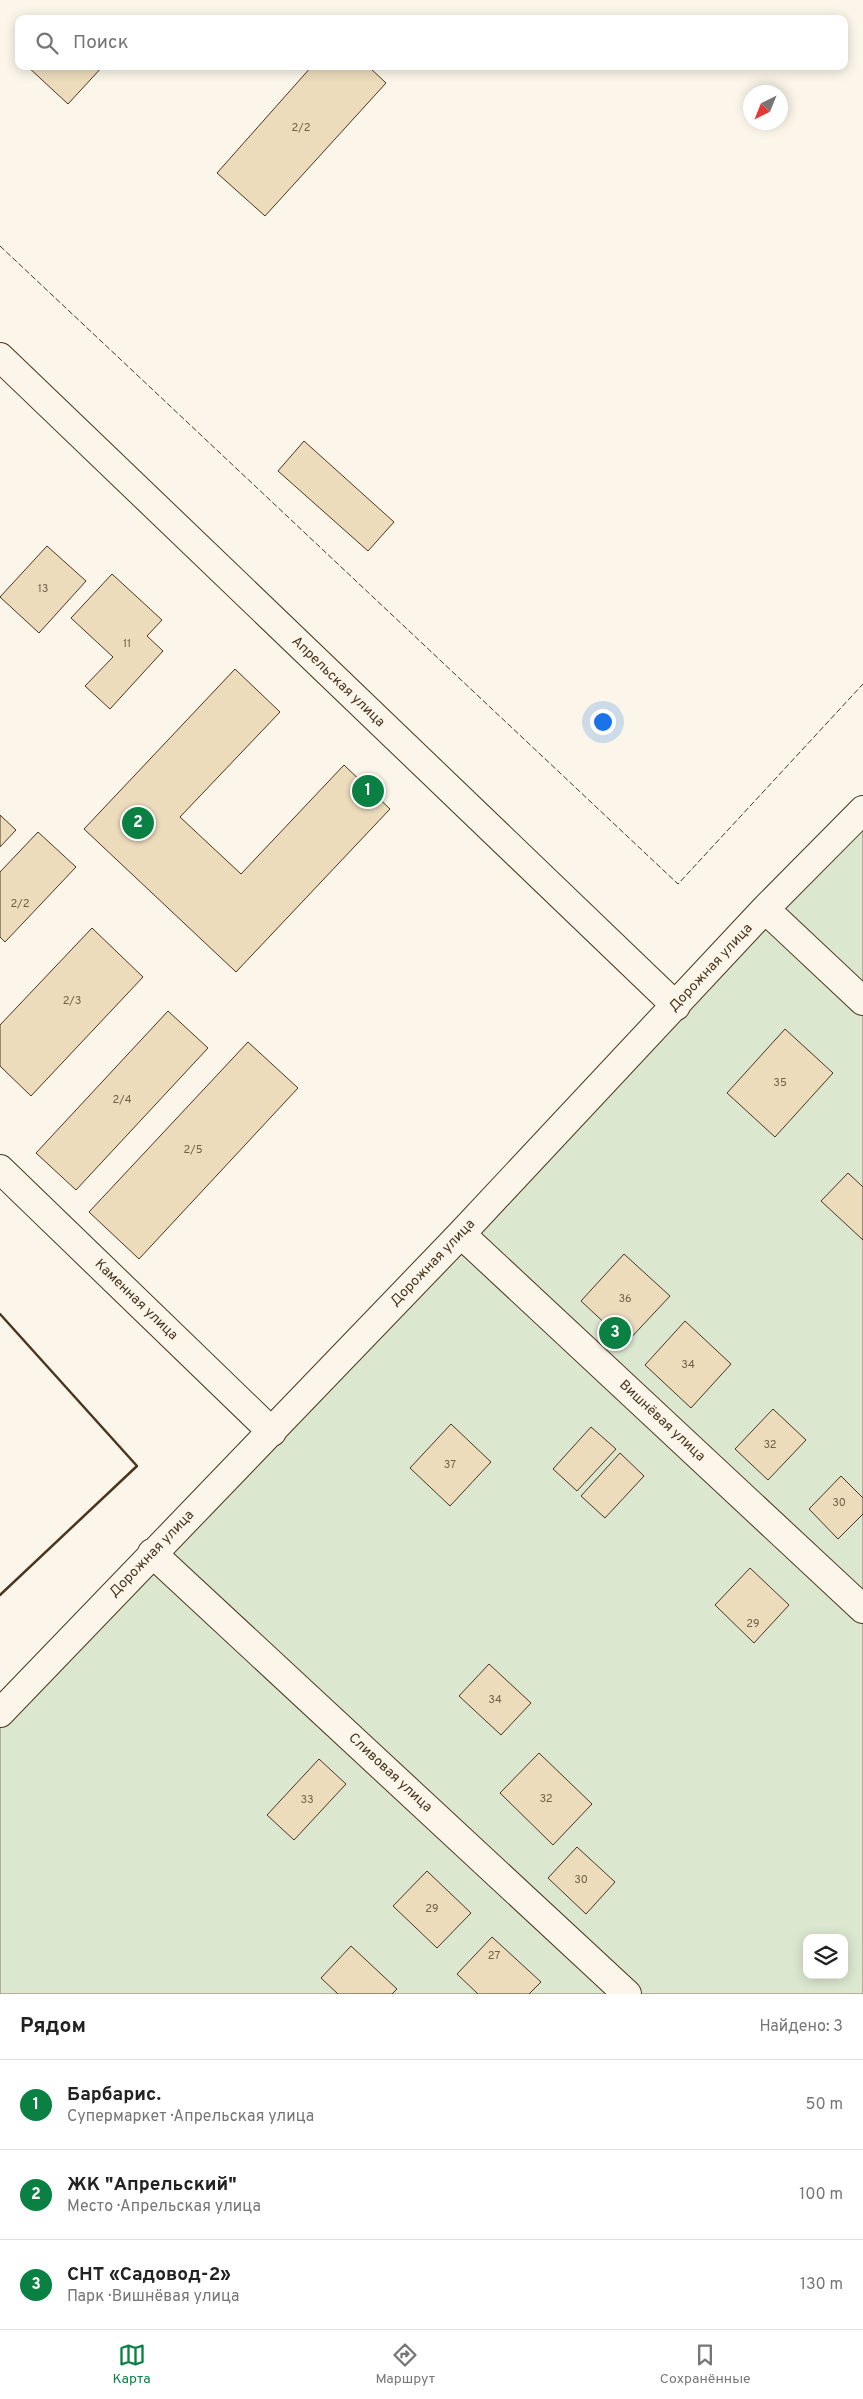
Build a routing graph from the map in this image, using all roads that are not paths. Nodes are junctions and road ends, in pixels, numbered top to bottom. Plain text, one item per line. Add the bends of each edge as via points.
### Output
1 (0, 357) edge
2 (863, 810) edge
3 (765, 909) junction
4 (863, 1001) edge
5 (676, 1006) junction
6 (0, 1169) edge
7 (461, 1234) junction
8 (272, 1432) junction
9 (152, 1553) junction
10 (863, 1609) edge
11 (0, 1713) edge
12 (627, 1994) edge

1 - 5 street, Апрельская улица
2 - 3 street, Дорожная улица
3 - 4 street
3 - 5 street, Дорожная улица
5 - 7 street, Дорожная улица
6 - 8 street, Каменная улица
7 - 8 street, Дорожная улица
7 - 10 street, Вишнёвая улица
8 - 9 street, Дорожная улица
9 - 11 street, Дорожная улица
9 - 12 street, Сливовая улица

